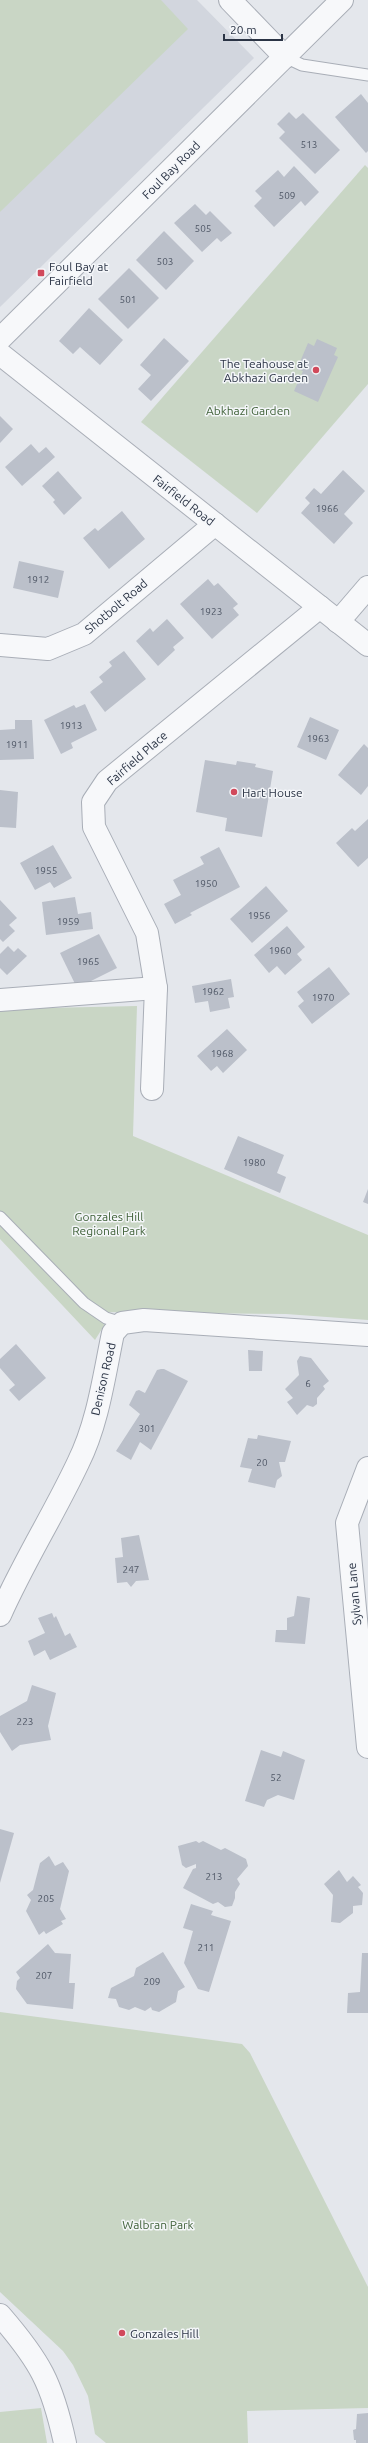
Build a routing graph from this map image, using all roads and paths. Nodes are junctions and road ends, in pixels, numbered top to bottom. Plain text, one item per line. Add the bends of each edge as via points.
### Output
1 (230, 0) edge
2 (342, 0) edge
3 (285, 57) junction
4 (368, 75) edge
5 (0, 339) edge
6 (0, 354) edge
7 (214, 524) junction
8 (368, 587) edge
9 (320, 607) junction
10 (338, 622) junction
11 (0, 645) edge
12 (368, 645) edge
13 (156, 988) junction
14 (0, 1000) edge
15 (152, 1089) dead end
16 (0, 1217) edge
17 (122, 1323) junction
18 (368, 1335) edge
19 (368, 1468) edge
20 (0, 1615) edge
21 (368, 1747) edge
22 (0, 2315) edge
23 (65, 2443) edge

1 - 3 street
2 - 3 street, Foul Bay Road
3 - 4 lane via 302,66
3 - 5 street, Foul Bay Road
6 - 7 street, Fairfield Road
7 - 9 street, Fairfield Road
7 - 11 street, Shotbolt Road via 84,634 48,648
8 - 10 street
9 - 10 street, Fairfield Road
9 - 13 street, Fairfield Place via 107,782 93,802 94,827 147,933
10 - 12 street, Fairfield Road
13 - 14 street
13 - 15 street, Fairfield Place
16 - 17 lane via 84,1303 106,1318
17 - 18 street via 144,1320
17 - 20 street, Denison Road via 113,1333 96,1413 79,1462 19,1572
19 - 21 street, Sylvan Lane via 347,1523
22 - 23 street via 22,2341 45,2377 58,2410

